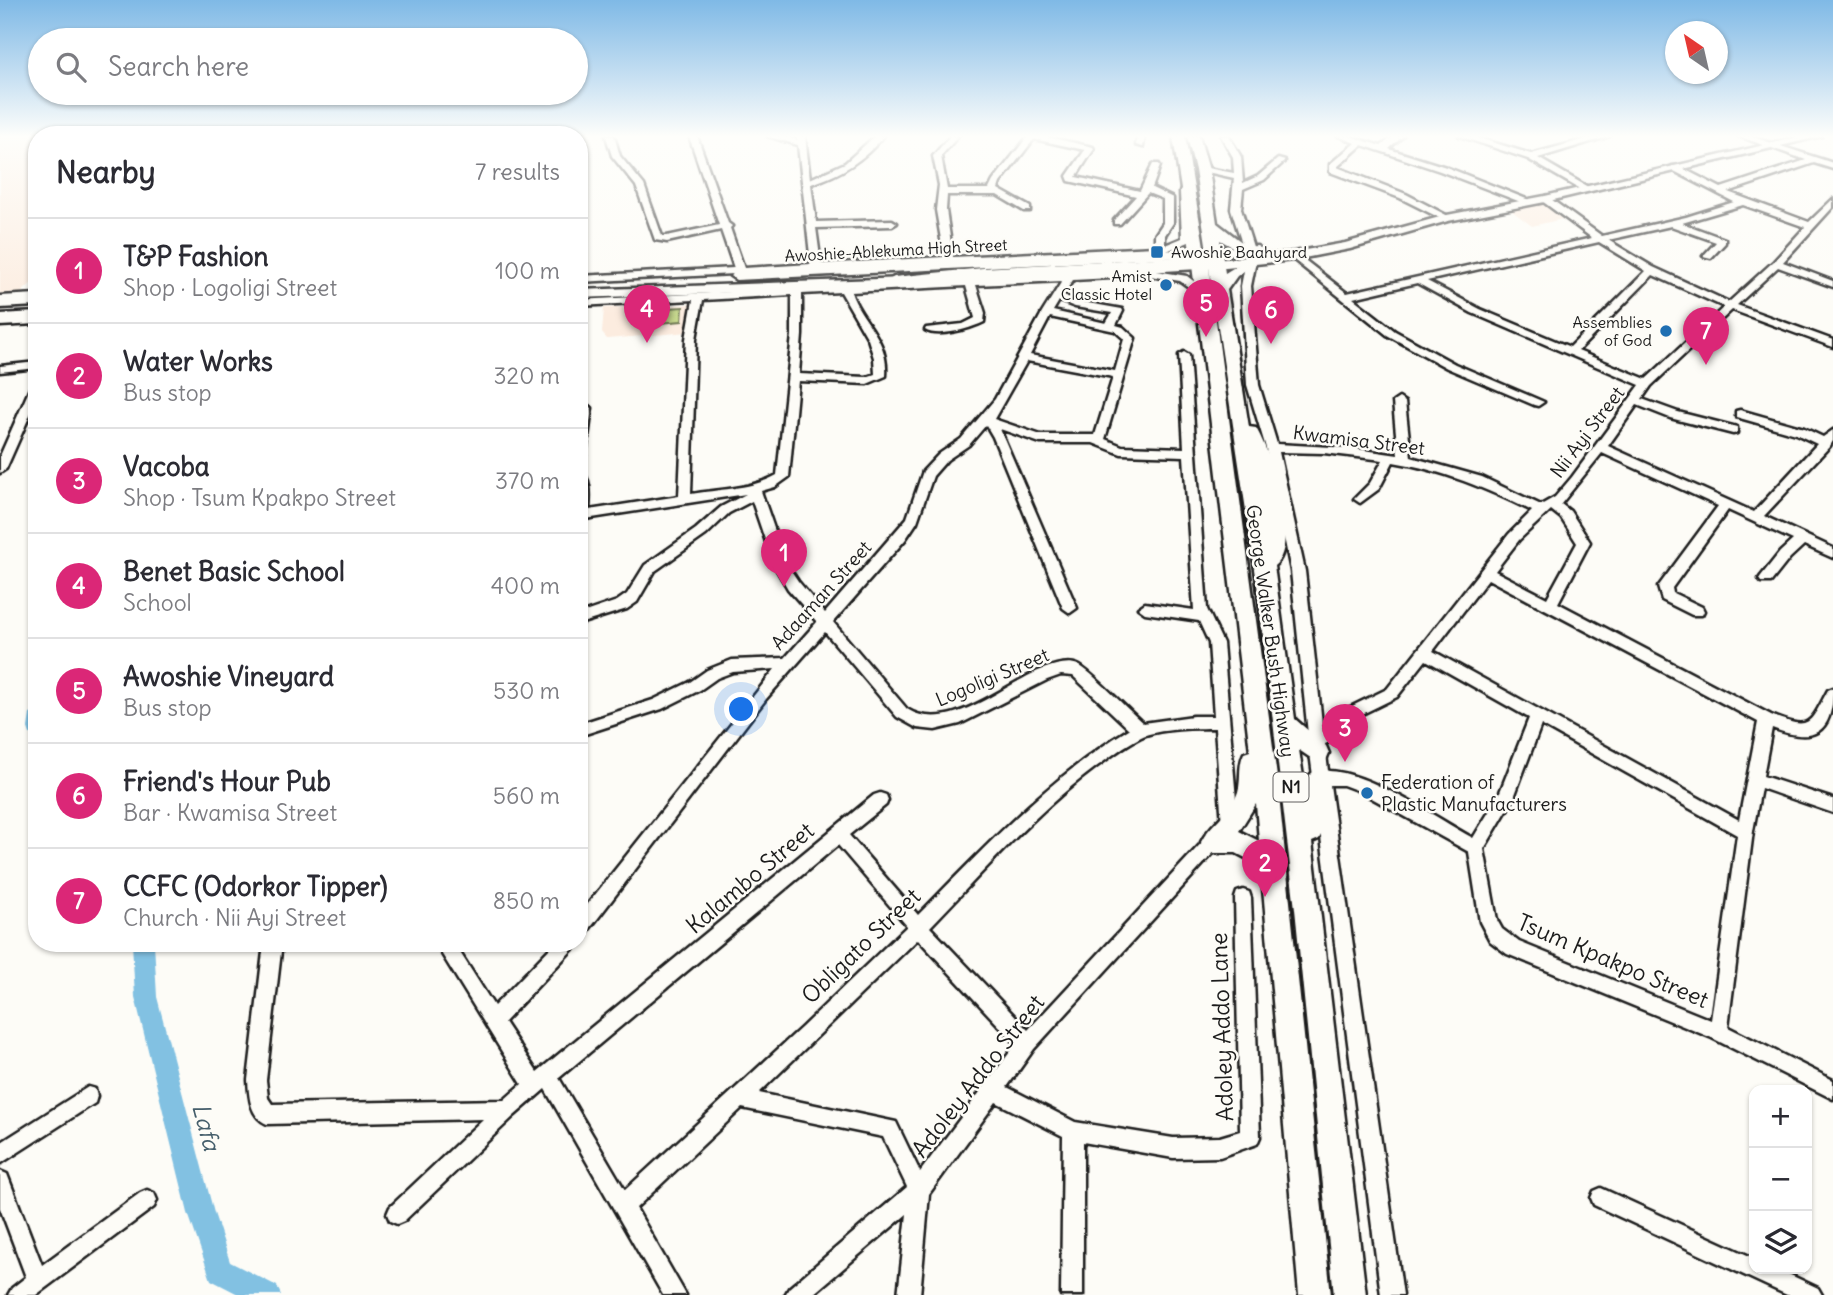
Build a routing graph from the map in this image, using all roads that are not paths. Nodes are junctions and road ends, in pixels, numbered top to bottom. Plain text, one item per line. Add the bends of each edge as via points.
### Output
1 (644, 196) edge
2 (716, 196) edge
3 (809, 196) edge
4 (942, 196) edge
5 (1010, 196) edge
6 (1139, 196) edge
7 (1161, 196) edge
8 (1185, 196) edge
9 (1190, 196) edge
10 (1206, 196) edge
11 (1238, 196) edge
12 (1404, 196) edge
13 (1514, 196) edge
14 (1555, 196) edge
15 (1732, 196) edge
16 (1545, 199) junction
17 (1529, 202) junction
18 (1743, 202) junction
19 (1833, 202) edge
20 (1027, 209) dead end
21 (1447, 218) junction
22 (1117, 222) dead end
23 (1671, 222) junction
24 (892, 223) dead end
25 (1210, 224) junction
26 (812, 225) junction
27 (727, 226) junction
28 (1810, 226) junction
29 (1188, 233) joint
30 (1389, 234) junction
31 (1599, 237) junction
32 (1160, 249) junction
33 (1248, 254) junction
34 (1088, 255) junction
35 (1294, 256) junction
36 (1708, 256) dead end
37 (1198, 258) junction
38 (949, 260) junction
39 (1777, 263) junction
40 (816, 267) junction
41 (1652, 270) junction
42 (740, 271) junction
43 (1069, 278) junction
44 (588, 280) edge
45 (1418, 280) junction
46 (588, 281) edge
47 (894, 281) joint
48 (711, 283) junction
49 (971, 284) junction
50 (1833, 284) edge
51 (862, 286) junction
52 (1205, 288) junction
53 (845, 290) junction
54 (588, 294) edge
55 (797, 294) junction
56 (1058, 297) junction
57 (1344, 297) junction
58 (28, 299) edge
59 (698, 299) junction
60 (0, 301) edge
61 (588, 303) edge
62 (1729, 306) junction
63 (1047, 313) junction
64 (28, 319) edge
65 (0, 320) edge
66 (1110, 326) junction
67 (930, 330) dead end
68 (1833, 344) edge
69 (1572, 351) junction
70 (1184, 355) dead end
71 (1025, 357) junction
72 (28, 366) edge
73 (0, 369) edge
74 (1119, 375) junction
75 (793, 376) junction
76 (1647, 384) junction
77 (1635, 400) junction
78 (1399, 402) dead end
79 (1538, 402) dead end
80 (28, 406) edge
81 (1740, 414) dead end
82 (988, 419) junction
83 (1733, 430) dead end
84 (1829, 438) edge
85 (1100, 440) junction
86 (1600, 447) junction
87 (1272, 449) junction
88 (1191, 452) junction
89 (1388, 459) junction
90 (1405, 461) junction
91 (0, 469) edge
92 (754, 491) junction
93 (685, 498) junction
94 (1360, 499) dead end
95 (1725, 505) junction
96 (1546, 507) junction
97 (588, 515) edge
98 (1756, 517) junction
99 (1803, 539) junction
100 (1833, 553) edge
101 (1488, 573) junction
102 (1766, 579) dead end
103 (1550, 605) junction
104 (1070, 608) dead end
105 (1145, 608) dead end
106 (1697, 611) dead end
107 (588, 616) edge
108 (1204, 617) junction
109 (825, 625) junction
110 (1247, 633) junction
111 (1423, 652) junction
112 (789, 663) junction
113 (1833, 694) edge
114 (1538, 715) junction
115 (1766, 719) junction
116 (1223, 722) junction
117 (1284, 723) junction
118 (588, 727) edge
119 (1140, 730) junction
120 (1317, 747) junction
121 (1322, 778) junction
122 (1756, 780) junction
123 (880, 800) dead end
124 (1833, 806) edge
125 (1230, 824) junction
126 (1745, 831) junction
127 (839, 835) junction
128 (1213, 842) junction
129 (1476, 848) junction
130 (1271, 859) junction
131 (1243, 898) dead end
132 (1308, 909) junction
133 (588, 917) edge
134 (918, 928) junction
135 (272, 952) edge
136 (450, 952) edge
137 (559, 952) edge
138 (493, 1020) junction
139 (1718, 1032) junction
140 (1028, 1043) junction
141 (542, 1082) junction
142 (992, 1090) junction
143 (1833, 1090) edge
144 (88, 1096) dead end
145 (738, 1098) junction
146 (507, 1110) junction
147 (1073, 1132) junction
148 (0, 1154) edge
149 (0, 1181) edge
150 (919, 1190) junction
151 (1601, 1198) dead end
152 (147, 1200) dead end
153 (622, 1207) junction
154 (397, 1214) dead end
155 (38, 1281) junction
156 (19, 1295) edge
157 (675, 1295) edge
158 (796, 1295) edge
159 (909, 1295) edge
160 (1072, 1295) edge
161 (1315, 1295) edge
162 (1350, 1295) edge
163 (1392, 1295) edge
164 (1811, 1295) edge

1 - 27 street via 658,238
2 - 27 street
3 - 26 street
4 - 38 street
5 - 20 street
6 - 22 street
7 - 32 street via 1168,198 1168,223 1160,235
8 - 29 street, George Walker Bush Highway
9 - 37 highway, George Walker Bush Highway / N1
10 - 25 highway, George Walker Bush Highway / N1
11 - 33 street via 1236,209
12 - 21 street
13 - 17 street
14 - 16 main road
15 - 18 street
16 - 17 main road
16 - 31 street
17 - 21 main road
18 - 23 street
18 - 28 street
19 - 28 street, Nii Ayi Street
21 - 30 main road
23 - 31 street
23 - 36 street via 1722,241
24 - 26 street
25 - 33 highway
25 - 37 highway, George Walker Bush Highway / N1
26 - 40 street
27 - 42 street
28 - 39 street, Nii Ayi Street
29 - 32 street, Awoshie-Ablekuma High Street via 1179,245
30 - 33 main road
30 - 35 main road
31 - 41 street
31 - 45 street
32 - 34 street, Awoshie-Ablekuma High Street
33 - 35 main road
33 - 37 main road, Awoshie-Ablekuma High Street
33 - 52 highway via 1231,273
33 - 87 street, Kwamisa Street via 1253,385
34 - 37 main road, Awoshie-Ablekuma High Street
34 - 38 street, Awoshie-Ablekuma High Street
34 - 48 main road, Awoshie-Ablekuma High Street
35 - 57 street
37 - 47 highway
37 - 52 highway, George Walker Bush Highway / N1
38 - 40 street, Awoshie-Ablekuma High Street
39 - 50 street
39 - 62 street, Nii Ayi Street
40 - 42 street, Awoshie-Ablekuma High Street
41 - 62 street
41 - 69 street
42 - 44 street, Awoshie-Ablekuma High Street
43 - 49 street, Awoshie-Ablekuma High Street
43 - 52 street, Awoshie-Ablekuma High Street via 1162,273
43 - 56 street, Adaaman Street
45 - 57 street
45 - 69 street via 1476,311
46 - 48 main road, Awoshie-Ablekuma High Street
47 - 51 main road, Awoshie-Ablekuma High Street
48 - 51 main road, Awoshie-Ablekuma High Street
48 - 54 main road, Awoshie-Ablekuma High Street
49 - 51 street, Awoshie-Ablekuma High Street
49 - 67 street via 979,320 965,327
51 - 53 street, Awoshie-Ablekuma High Street
52 - 110 highway, George Walker Bush Highway / N1
52 - 117 highway, George Walker Bush Highway / N1 via 1238,412 1266,576
53 - 55 street, Awoshie-Ablekuma High Street
53 - 75 street via 868,328 880,376 867,381
55 - 59 street, Awoshie-Ablekuma High Street
55 - 75 street
56 - 63 street, Adaaman Street
56 - 66 street via 1118,311
57 - 79 street via 1420,350
58 - 60 main road
59 - 61 street, Awoshie-Ablekuma High Street
59 - 93 street via 690,351
62 - 68 street
62 - 76 street, Nii Ayi Street
63 - 66 street
63 - 71 street, Adaaman Street
64 - 65 main road
66 - 74 street via 1130,338
69 - 76 street
70 - 88 street
71 - 74 street
71 - 82 street, Adaaman Street
72 - 73 street
74 - 85 street
75 - 92 street via 783,477
76 - 77 street, Nii Ayi Street
77 - 83 street
77 - 86 street, Nii Ayi Street
78 - 90 street
80 - 91 street
81 - 84 street
82 - 85 street via 1040,439
82 - 104 street
82 - 109 street, Adaaman Street via 933,466 913,519
84 - 98 street
85 - 88 street via 1121,450
86 - 95 street
86 - 96 street, Nii Ayi Street via 1559,500
87 - 89 street, Kwamisa Street
87 - 120 street via 1298,571
88 - 108 street
89 - 90 street, Kwamisa Street
89 - 94 street via 1375,486
90 - 96 street, Kwamisa Street via 1481,481
92 - 93 street
92 - 107 street via 650,568 632,598
92 - 109 street, Logoligi Street via 780,563
93 - 97 street
95 - 98 street
95 - 106 street via 1665,587 1667,596
96 - 101 street, Nii Ayi Street via 1514,537
96 - 103 street via 1568,514 1584,542
98 - 99 street
99 - 100 street
99 - 102 street
101 - 103 street
101 - 111 street, Nii Ayi Street
103 - 115 street
105 - 108 street
108 - 116 street via 1216,643
109 - 112 street, Adaaman Street
109 - 119 street, Logoligi Street via 902,713 919,723 946,721 1068,667
110 - 125 highway via 1242,659 1253,776 1250,794
110 - 130 highway, George Walker Bush Highway / N1
111 - 114 street
111 - 120 street, Nii Ayi Street via 1392,693 1347,715
112 - 118 street via 732,666 657,705
112 - 133 street, Adaaman Street
113 - 115 street via 1815,728 1807,732
114 - 126 street
114 - 129 street via 1505,800
115 - 122 street
116 - 119 street
116 - 125 street
117 - 120 highway
117 - 132 highway, George Walker Bush Highway / N1
119 - 134 street, Obligato Street via 1107,749 1014,828
120 - 121 street
121 - 129 street via 1343,778 1364,786
121 - 132 highway via 1311,789 1308,801 1315,877
121 - 163 street
122 - 124 street
122 - 126 street
123 - 127 street
125 - 128 highway
126 - 139 street
127 - 134 street, Kalambo Street
127 - 141 street, Kalambo Street
128 - 130 highway via 1238,842
128 - 140 street, Adoley Addo Street
129 - 139 street, Tsum Kpakpo Street via 1489,922 1496,935 1513,948
130 - 161 highway, George Walker Bush Highway / N1
131 - 147 street, Adoley Addo Lane via 1250,1137 1220,1147 1173,1148
132 - 162 highway, George Walker Bush Highway / N1
134 - 140 street, Kalambo Street
134 - 145 street, Obligato Street
135 - 146 street via 257,1080 258,1101 267,1114
136 - 138 street
137 - 138 street
138 - 141 street
139 - 143 street, Tsum Kpakpo Street
140 - 142 street, Adoley Addo Street
141 - 146 street, Kalambo Street
141 - 153 street
142 - 147 street, Adoley Addo Lane
142 - 150 street, Adoley Addo Street
144 - 148 street
145 - 150 street via 889,1129
145 - 153 street, Obligato Street
146 - 154 street, Kalambo Street
147 - 160 street
149 - 155 street
150 - 158 street, Adoley Addo Street
150 - 159 street
151 - 164 street
152 - 155 street
153 - 157 street
155 - 156 street

